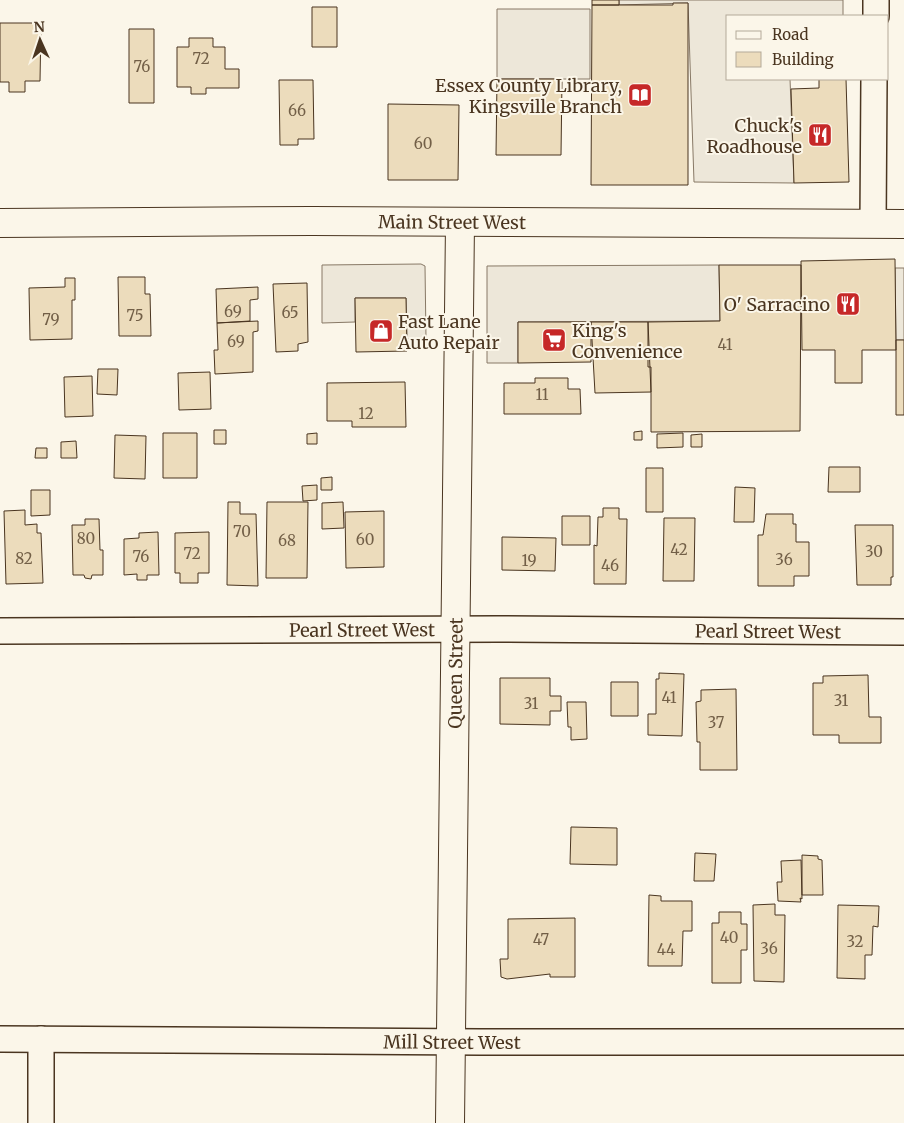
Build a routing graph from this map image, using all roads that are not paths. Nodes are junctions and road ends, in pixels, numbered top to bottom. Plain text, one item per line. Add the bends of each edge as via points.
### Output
1 (876, 0) edge
2 (876, 15) edge
3 (874, 80) edge
4 (0, 223) edge
5 (460, 223) junction
6 (873, 224) junction
7 (904, 224) edge
8 (457, 629) junction
9 (0, 631) edge
10 (904, 632) edge
11 (0, 1039) edge
12 (41, 1039) junction
13 (450, 1042) junction
14 (904, 1042) edge
15 (41, 1123) edge
16 (450, 1123) edge

1 - 2 street
3 - 6 street
4 - 5 main road, Main Street West
5 - 6 main road, Main Street West
5 - 8 main road, Queen Street
6 - 7 main road, Main Street West
8 - 9 street, Pearl Street West
8 - 10 street, Pearl Street West
8 - 13 main road, Queen Street
11 - 12 street, Mill Street West
12 - 13 street, Mill Street West
12 - 15 street
13 - 14 street, Mill Street West
13 - 16 main road, Queen Street

